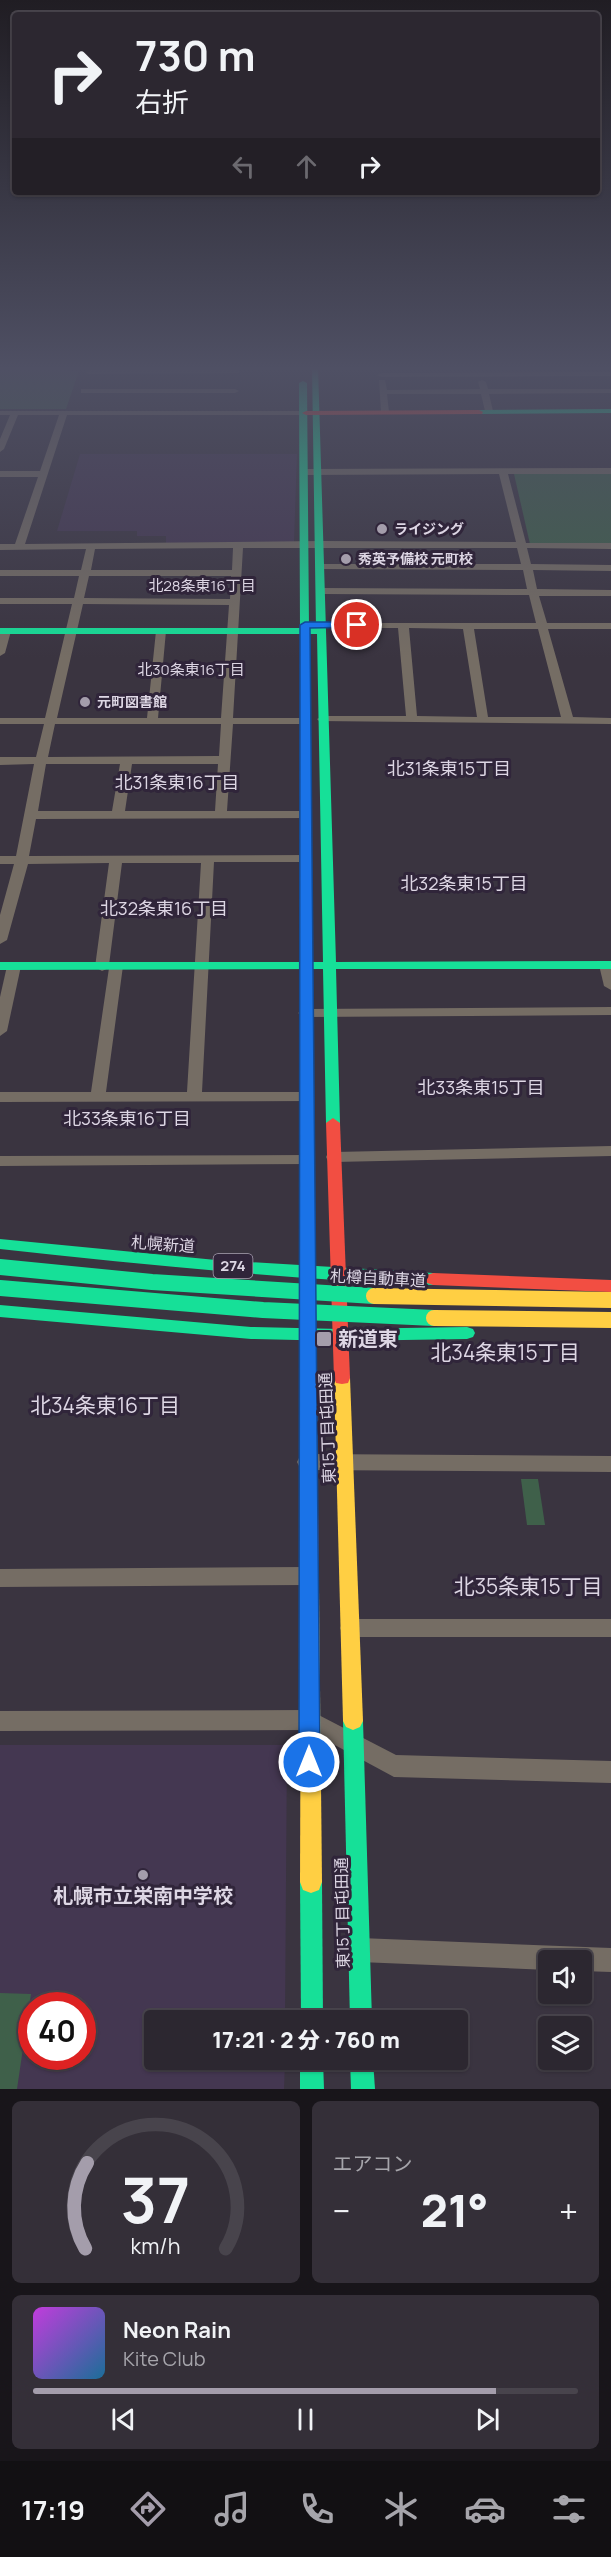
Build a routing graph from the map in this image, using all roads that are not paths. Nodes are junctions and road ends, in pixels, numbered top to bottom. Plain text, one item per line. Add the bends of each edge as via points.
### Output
1 (47, 463) edge
2 (304, 463) edge
3 (319, 463) edge
4 (503, 471) junction
5 (611, 471) edge
6 (304, 472) junction
7 (319, 472) junction
8 (0, 474) edge
9 (43, 474) junction
10 (321, 544) junction
11 (521, 545) junction
12 (304, 546) junction
13 (611, 546) edge
14 (0, 547) edge
15 (19, 547) junction
16 (91, 547) junction
17 (238, 547) junction
18 (321, 566) junction
19 (527, 567) junction
20 (611, 568) edge
21 (0, 573) edge
22 (86, 573) junction
23 (236, 573) junction
24 (322, 591) junction
25 (532, 592) junction
26 (611, 593) edge
27 (79, 600) junction
28 (0, 601) edge
29 (234, 602) junction
30 (403, 625) junction
31 (468, 626) junction
32 (544, 626) junction
33 (611, 626) edge
34 (305, 628) junction
35 (322, 628) junction
36 (3, 631) edge
37 (71, 631) junction
38 (161, 632) junction
39 (232, 632) junction
40 (0, 653) edge
41 (324, 719) junction
42 (412, 719) junction
43 (483, 720) junction
44 (568, 720) junction
45 (611, 720) edge
46 (0, 721) edge
47 (51, 721) junction
48 (152, 721) junction
49 (227, 721) junction
50 (305, 721) junction
51 (224, 760) junction
52 (0, 761) edge
53 (41, 761) junction
54 (126, 761) junction
55 (31, 815) junction
56 (118, 815) junction
57 (221, 815) junction
58 (305, 815) junction
59 (305, 858) junction
60 (116, 859) junction
61 (208, 859) junction
62 (0, 860) edge
63 (22, 860) junction
64 (0, 940) edge
65 (609, 965) edge
66 (7, 966) edge
67 (109, 966) junction
68 (203, 966) junction
69 (305, 966) junction
70 (330, 966) junction
71 (611, 986) edge
72 (611, 1011) edge
73 (331, 1013) junction
74 (305, 1014) junction
75 (0, 1031) edge
76 (98, 1097) junction
77 (305, 1097) junction
78 (0, 1098) edge
79 (194, 1098) junction
80 (611, 1151) edge
81 (334, 1157) junction
82 (306, 1160) junction
83 (0, 1161) edge
84 (0, 1244) edge
85 (0, 1267) edge
86 (306, 1271) junction
87 (339, 1274) junction
88 (611, 1286) edge
89 (0, 1288) edge
90 (611, 1300) edge
91 (0, 1311) edge
92 (611, 1320) edge
93 (611, 1330) edge
94 (306, 1335) junction
95 (340, 1335) junction
96 (307, 1462) junction
97 (345, 1463) junction
98 (611, 1464) edge
99 (308, 1576) junction
100 (0, 1578) edge
101 (351, 1628) junction
102 (611, 1628) edge
103 (309, 1720) junction
104 (0, 1721) edge
105 (354, 1744) junction
106 (611, 1772) edge
107 (360, 1950) junction
108 (611, 1960) edge
109 (312, 2010) edge
110 (361, 2010) edge
111 (312, 2070) edge
112 (362, 2070) edge
113 (312, 2089) edge
114 (363, 2089) edge

1 - 9 street
2 - 6 main road, 東15丁目屯田通
3 - 7 main road, 東15丁目屯田通
4 - 5 street
4 - 7 street
4 - 11 street
6 - 7 street
6 - 12 main road, 東15丁目屯田通
7 - 10 main road, 東15丁目屯田通
8 - 9 street
9 - 15 street
10 - 11 street
10 - 12 street
10 - 18 main road, 東15丁目屯田通
11 - 13 street
11 - 19 street
12 - 17 street
12 - 34 main road, 東15丁目屯田通
14 - 15 street
15 - 16 street
16 - 17 street
16 - 22 street
17 - 23 street
18 - 19 street
18 - 24 main road, 東15丁目屯田通
19 - 20 street
19 - 25 street
21 - 22 street
22 - 23 street
22 - 27 street
23 - 29 street
24 - 25 street
24 - 35 main road, 東15丁目屯田通
25 - 26 street
25 - 32 street
27 - 28 street
27 - 29 street
27 - 37 street
29 - 39 street
30 - 31 street
30 - 35 street
30 - 42 street
31 - 32 street
31 - 43 street
32 - 33 street
32 - 44 street
34 - 35 main road
34 - 39 main road
34 - 50 main road, 東15丁目屯田通
35 - 41 main road, 東15丁目屯田通
36 - 37 main road
36 - 40 street
37 - 38 main road
37 - 47 street
38 - 39 main road
38 - 48 street
39 - 49 street
41 - 42 street
41 - 70 main road, 東15丁目屯田通
42 - 43 street
43 - 44 street
44 - 45 street
46 - 47 street
47 - 48 street
47 - 53 street
48 - 49 street
49 - 50 street
49 - 51 street
50 - 58 main road, 東15丁目屯田通
51 - 54 street
51 - 57 street
52 - 53 street
53 - 54 street
53 - 55 street
54 - 56 street
55 - 56 street
55 - 63 street
56 - 57 street
57 - 58 street
58 - 59 main road, 東15丁目屯田通
59 - 61 street
59 - 69 main road, 東15丁目屯田通
60 - 61 street
60 - 63 street
60 - 67 street
61 - 68 street
62 - 63 street
63 - 64 street
65 - 70 main road
65 - 71 street
66 - 67 main road
66 - 75 street
67 - 68 main road
67 - 76 street
68 - 69 main road
68 - 79 street
69 - 70 main road
69 - 74 main road, 東15丁目屯田通
70 - 73 main road, 東15丁目屯田通
72 - 73 street
73 - 74 street
73 - 81 main road, 東15丁目屯田通
74 - 77 main road, 東15丁目屯田通
76 - 78 street
76 - 79 street
77 - 79 street
77 - 82 main road, 東15丁目屯田通
80 - 81 street
81 - 87 main road, 東15丁目屯田通
82 - 83 street
82 - 86 main road, 東15丁目屯田通
84 - 86 main road, 札幌新道 / 274 via 123,1258
85 - 90 main road, 札樽自動車道, bridge via 266,1290
86 - 87 main road, 札幌新道 / 274
86 - 94 main road, 東15丁目屯田通
87 - 88 main road, 札幌新道 / 274
87 - 95 main road, 東15丁目屯田通
89 - 92 main road, bridge via 263,1310
91 - 94 main road
93 - 95 main road
94 - 95 main road
94 - 96 main road, 東15丁目屯田通
95 - 97 main road, 東15丁目屯田通
96 - 97 street
96 - 99 main road, 東15丁目屯田通
97 - 98 street
97 - 101 main road, 東15丁目屯田通
99 - 100 street
99 - 103 main road, 東15丁目屯田通
101 - 102 street
101 - 105 main road, 東15丁目屯田通
103 - 104 street
103 - 105 street
103 - 109 main road, 東15丁目屯田通
105 - 106 street via 394,1766
105 - 107 main road, 東15丁目屯田通
107 - 108 street
107 - 110 main road, 東15丁目屯田通
111 - 113 main road
112 - 114 main road

